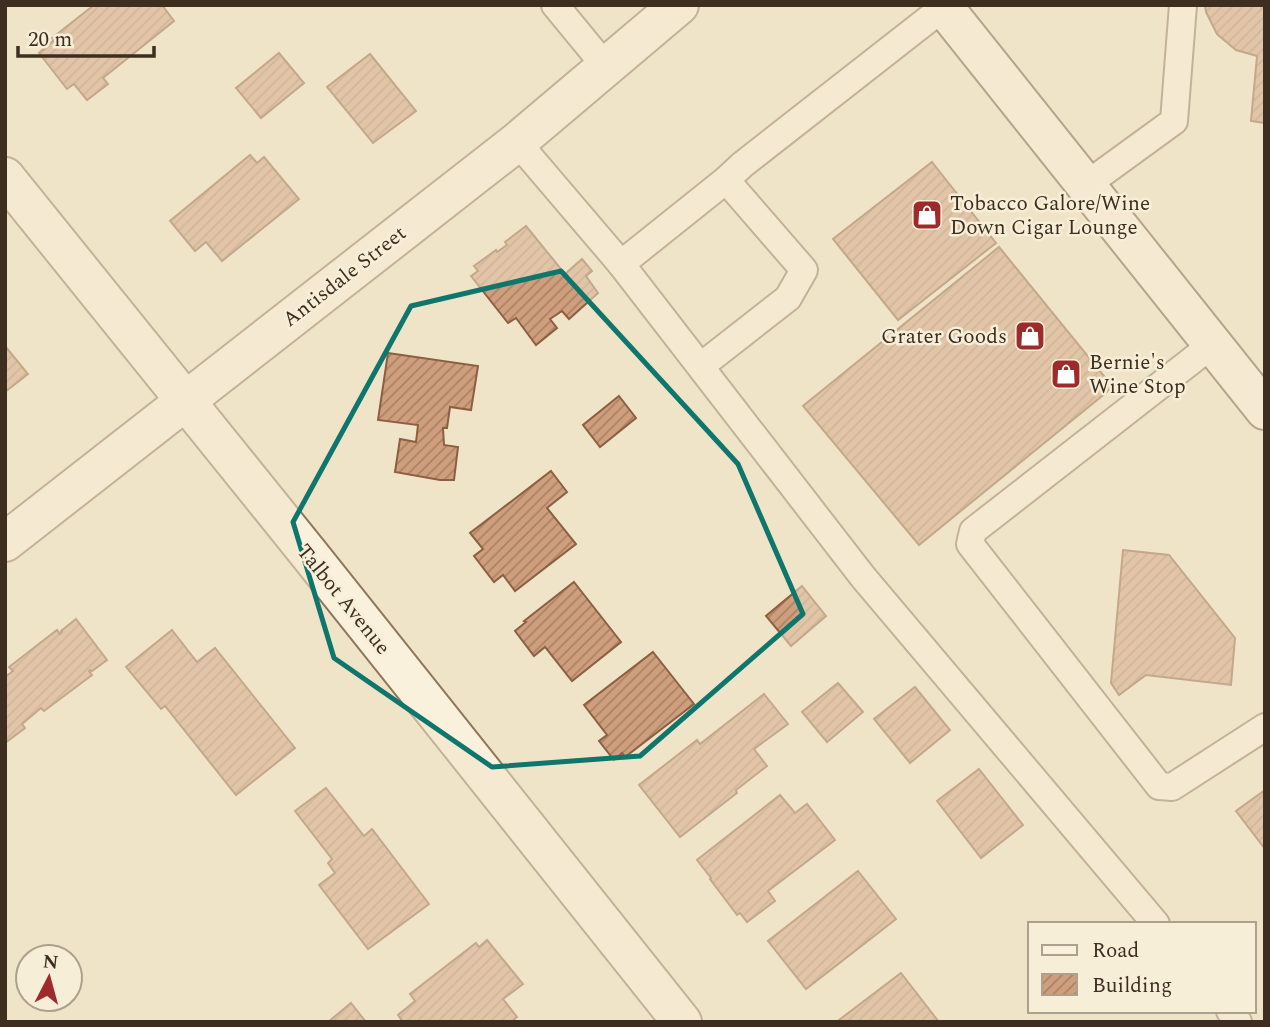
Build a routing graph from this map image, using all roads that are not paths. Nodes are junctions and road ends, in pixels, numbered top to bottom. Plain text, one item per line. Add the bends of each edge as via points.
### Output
1 (555, 5) edge
2 (679, 5) edge
3 (1183, 5) edge
4 (943, 6) edge
5 (606, 67) junction
6 (517, 142) junction
7 (5, 177) edge
8 (726, 180) junction
9 (1086, 185) junction
10 (621, 264) junction
11 (1213, 344) junction
12 (701, 366) junction
13 (185, 400) junction
14 (1263, 404) edge
15 (5, 542) edge
16 (1265, 727) edge
17 (1154, 922) edge
18 (682, 1022) edge

1 - 5 lane
2 - 5 street, Antisdale Street
3 - 9 lane via 1174,121
4 - 8 lane
4 - 9 street
5 - 6 street, Antisdale Street
6 - 10 lane
6 - 13 street, Antisdale Street
7 - 13 street, Talbot Avenue
8 - 10 lane
8 - 12 lane via 804,270 788,298
9 - 11 street
10 - 12 lane
11 - 14 street
11 - 16 lane via 973,531 970,544 1159,786 1172,787
12 - 17 lane via 863,577
13 - 15 street, Antisdale Street
13 - 18 street, Talbot Avenue

